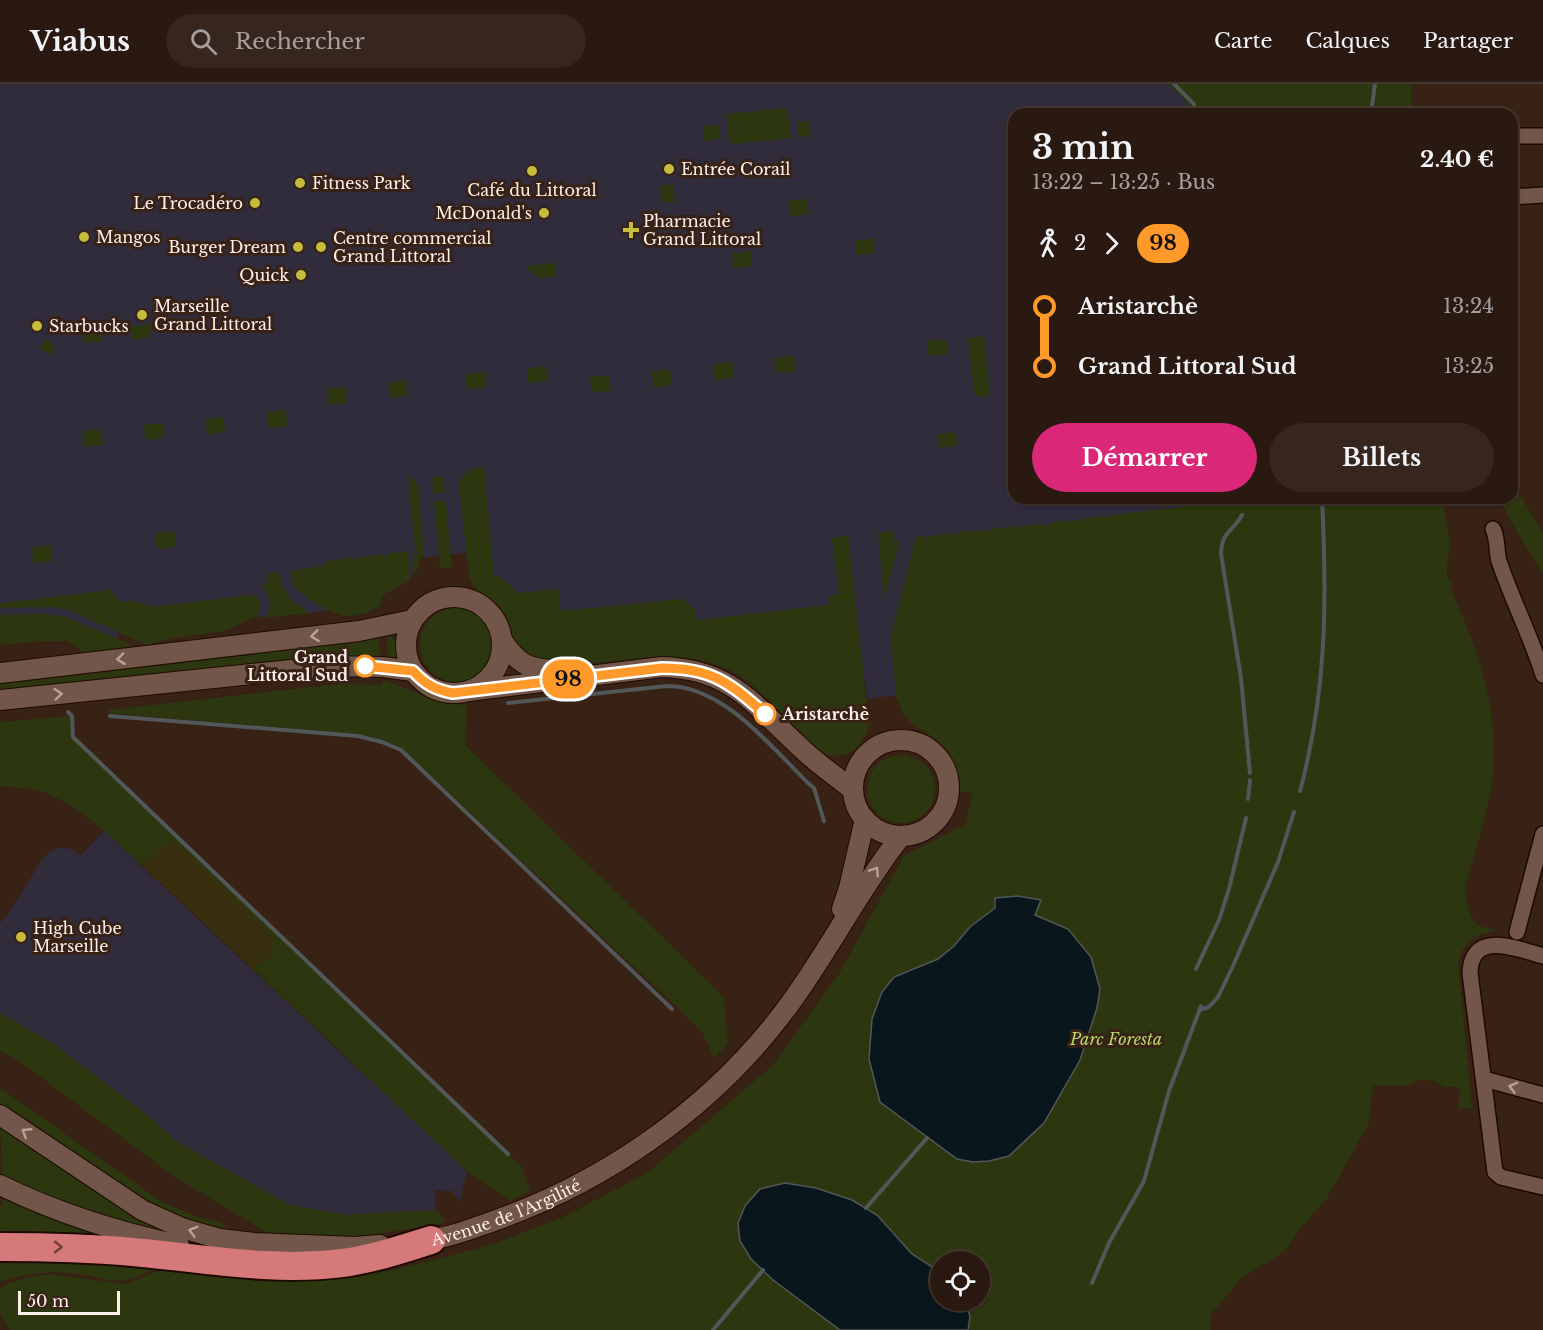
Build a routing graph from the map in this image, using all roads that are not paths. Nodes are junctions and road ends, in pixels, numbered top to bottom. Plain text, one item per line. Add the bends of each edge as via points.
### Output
1 (1518, 136) edge
2 (1543, 136) edge
3 (1543, 195) edge
4 (1518, 197) edge
5 (1493, 529) dead end
6 (412, 620) junction
7 (502, 640) junction
8 (413, 671) junction
9 (0, 673) edge
10 (610, 673) junction
11 (1543, 675) edge
12 (468, 691) junction
13 (0, 700) edge
14 (863, 759) junction
15 (825, 767) junction
16 (853, 790) junction
17 (865, 819) junction
18 (1543, 834) edge
19 (901, 836) junction
20 (1538, 876) edge
21 (1517, 932) dead end
22 (832, 938) junction
23 (1543, 956) edge
24 (1484, 1079) junction
25 (1543, 1095) edge
26 (0, 1115) edge
27 (5, 1187) edge
28 (1543, 1187) edge
29 (431, 1240) junction
30 (0, 1246) edge
31 (355, 1247) junction

1 - 2 street
3 - 4 street
5 - 11 street via 1499,561
6 - 7 street via 428,604 462,597 489,612
6 - 8 street via 406,637 406,655
6 -> 9 street via 347,632
7 - 10 street via 524,665 538,670
7 - 12 street via 501,656 494,671
8 - 12 street via 438,690
13 -> 8 street via 330,666
10 - 12 street
10 - 15 street via 677,668 712,675 730,684
14 - 15 street
14 - 16 street
14 - 19 street via 886,742 906,740 931,750 946,771 946,807 937,820 927,829
15 - 16 street
16 - 17 street
17 - 19 street via 881,831
17 - 22 street, Avenue de l'Argilité via 849,888
18 - 20 street
22 -> 19 street, Avenue de l'Argilité
20 - 21 street
22 - 29 street, Avenue de l'Argilité via 812,972 758,1043 725,1080 661,1132 568,1191 510,1215
23 - 24 street via 1498,944 1480,950 1471,963
25 -> 24 street
24 - 28 street via 1495,1172
31 -> 26 street, Avenue de l'Argilité via 254,1243 220,1239 182,1228 142,1210
27 - 31 street via 80,1219 184,1246 279,1252
30 -> 29 highway via 64,1246 292,1266 342,1263
29 - 31 street, Avenue de l'Argilité

